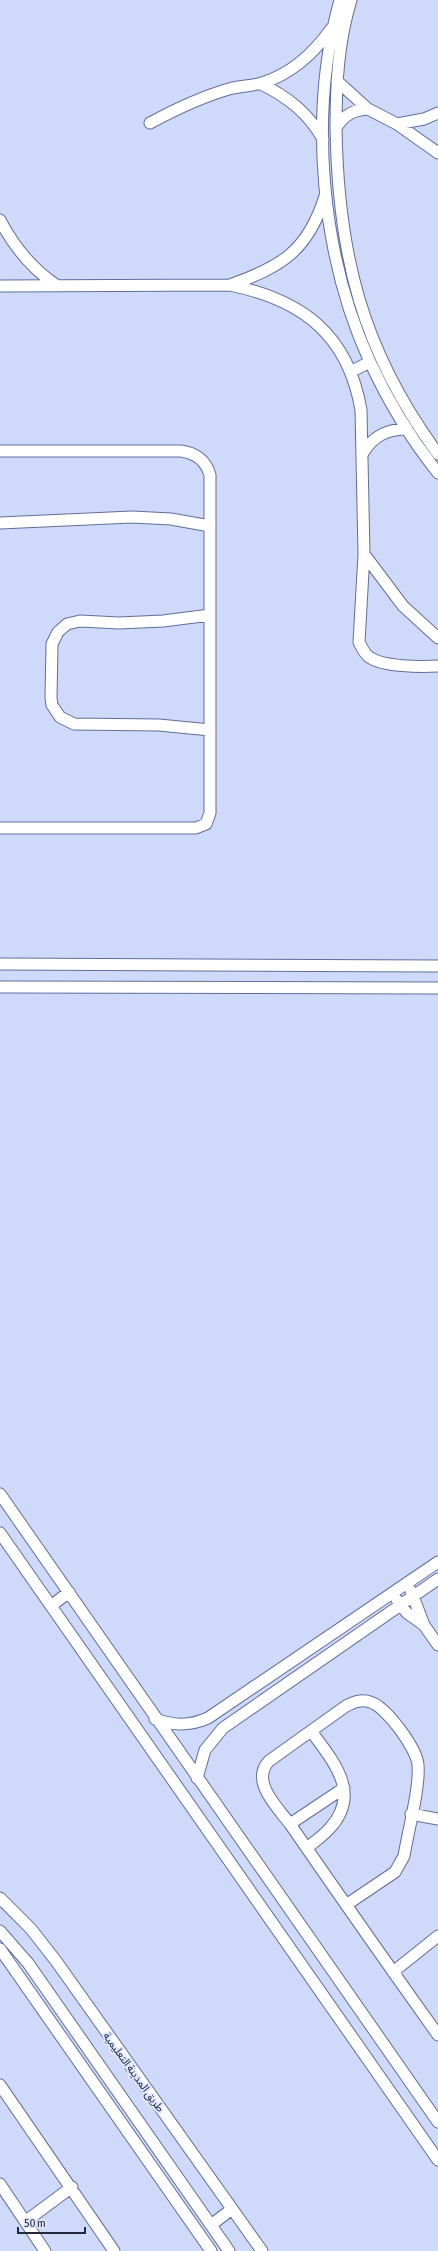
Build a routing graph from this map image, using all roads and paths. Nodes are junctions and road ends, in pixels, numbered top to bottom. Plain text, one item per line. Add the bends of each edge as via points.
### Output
1 (340, 0) edge
2 (351, 0) edge
3 (332, 26) junction
4 (343, 31) junction
5 (337, 81) junction
6 (261, 84) junction
7 (368, 108) junction
8 (438, 113) edge
9 (150, 123) dead end
10 (397, 124) junction
11 (336, 128) junction
12 (323, 139) junction
13 (438, 153) edge
14 (336, 167) junction
15 (324, 169) junction
16 (326, 193) junction
17 (0, 220) edge
18 (56, 285) junction
19 (0, 286) edge
20 (230, 286) junction
21 (370, 362) junction
22 (352, 371) junction
23 (407, 429) junction
24 (0, 450) edge
25 (363, 453) junction
26 (438, 454) edge
27 (438, 473) edge
28 (0, 523) edge
29 (210, 526) junction
30 (364, 554) junction
31 (210, 615) junction
32 (438, 638) edge
33 (438, 666) edge
34 (210, 730) junction
35 (0, 828) edge
36 (0, 964) edge
37 (438, 966) edge
38 (0, 986) edge
39 (438, 988) edge
40 (0, 1494) edge
41 (0, 1532) edge
42 (438, 1562) edge
43 (438, 1579) edge
44 (407, 1584) junction
45 (69, 1592) junction
46 (393, 1593) junction
47 (414, 1596) junction
48 (50, 1606) junction
49 (400, 1606) junction
50 (424, 1625) junction
51 (438, 1645) edge
52 (155, 1719) junction
53 (311, 1731) junction
54 (197, 1778) junction
55 (344, 1788) junction
56 (411, 1814) junction
57 (438, 1819) edge
58 (290, 1824) junction
59 (307, 1848) junction
60 (0, 1898) edge
61 (346, 1905) junction
62 (0, 1931) edge
63 (438, 1936) edge
64 (0, 1949) edge
65 (393, 1972) junction
66 (437, 2033) edge
67 (0, 2085) edge
68 (438, 2122) edge
69 (438, 2160) edge
70 (0, 2184) edge
71 (72, 2187) junction
72 (232, 2209) junction
73 (26, 2221) junction
74 (211, 2225) junction
75 (45, 2251) edge
76 (114, 2251) edge
77 (211, 2251) edge
78 (229, 2251) edge
79 (262, 2251) edge

1 - 3 street
2 - 4 street
3 - 4 street
3 - 6 street via 319,45 302,62
3 - 12 street via 326,64
4 - 5 street
5 - 7 street
5 - 11 street
6 - 9 street via 231,88 203,97
6 - 12 street via 297,106
7 - 10 street
7 - 11 street via 349,113
8 - 10 street via 424,119
10 - 13 street
11 - 14 street
12 - 15 street
14 - 15 street
14 - 26 street via 344,241 362,311 376,347 400,394
15 - 16 street
16 - 20 street via 311,230 299,247 267,271
16 - 21 street via 344,291
17 - 18 street via 14,246 28,263
18 - 19 street
18 - 20 street
20 - 22 street via 266,294 301,312 334,342
21 - 22 street
21 - 23 street
22 - 25 street via 361,410
23 - 25 street via 386,431 368,444
23 - 27 street
24 - 29 street via 192,453 205,464 210,475
25 - 30 street
28 - 29 street via 132,517 171,519
29 - 31 street
30 - 32 street via 403,606
30 - 33 street via 359,642 364,652 378,662
31 - 34 street
31 - 34 street via 163,621 80,621 67,624 58,632 52,644 51,698 52,705 60,717 74,724 159,725
34 - 35 street via 210,813 208,821 203,826
36 - 37 street
38 - 39 street
40 - 45 street
41 - 48 street
42 - 44 street
43 - 47 street
44 - 46 street
44 - 47 street
45 - 48 street
45 - 52 street
46 - 49 street
46 - 52 street via 208,1718 187,1724
47 - 49 street
47 - 50 street
48 - 69 street
49 - 50 street
49 - 54 street via 223,1728 205,1750
50 - 51 street
52 - 54 street
53 - 55 street via 338,1769
53 - 56 street via 354,1702 369,1701 383,1709 416,1756 418,1773
53 - 58 street via 269,1761 262,1770 264,1788
54 - 68 street
55 - 58 street
55 - 59 street via 341,1810 336,1820
56 - 57 street
56 - 61 street via 401,1864 395,1872
58 - 59 street
59 - 61 street
60 - 72 street, طريق المدينة التعليمية via 31,1929 56,1961
61 - 65 street
62 - 74 street via 28,1963
63 - 65 street
64 - 77 street
65 - 66 street
67 - 71 street
70 - 73 street
71 - 73 street
71 - 76 street
72 - 74 street
72 - 79 street, طريق المدينة التعليمية
73 - 75 street
74 - 78 street

